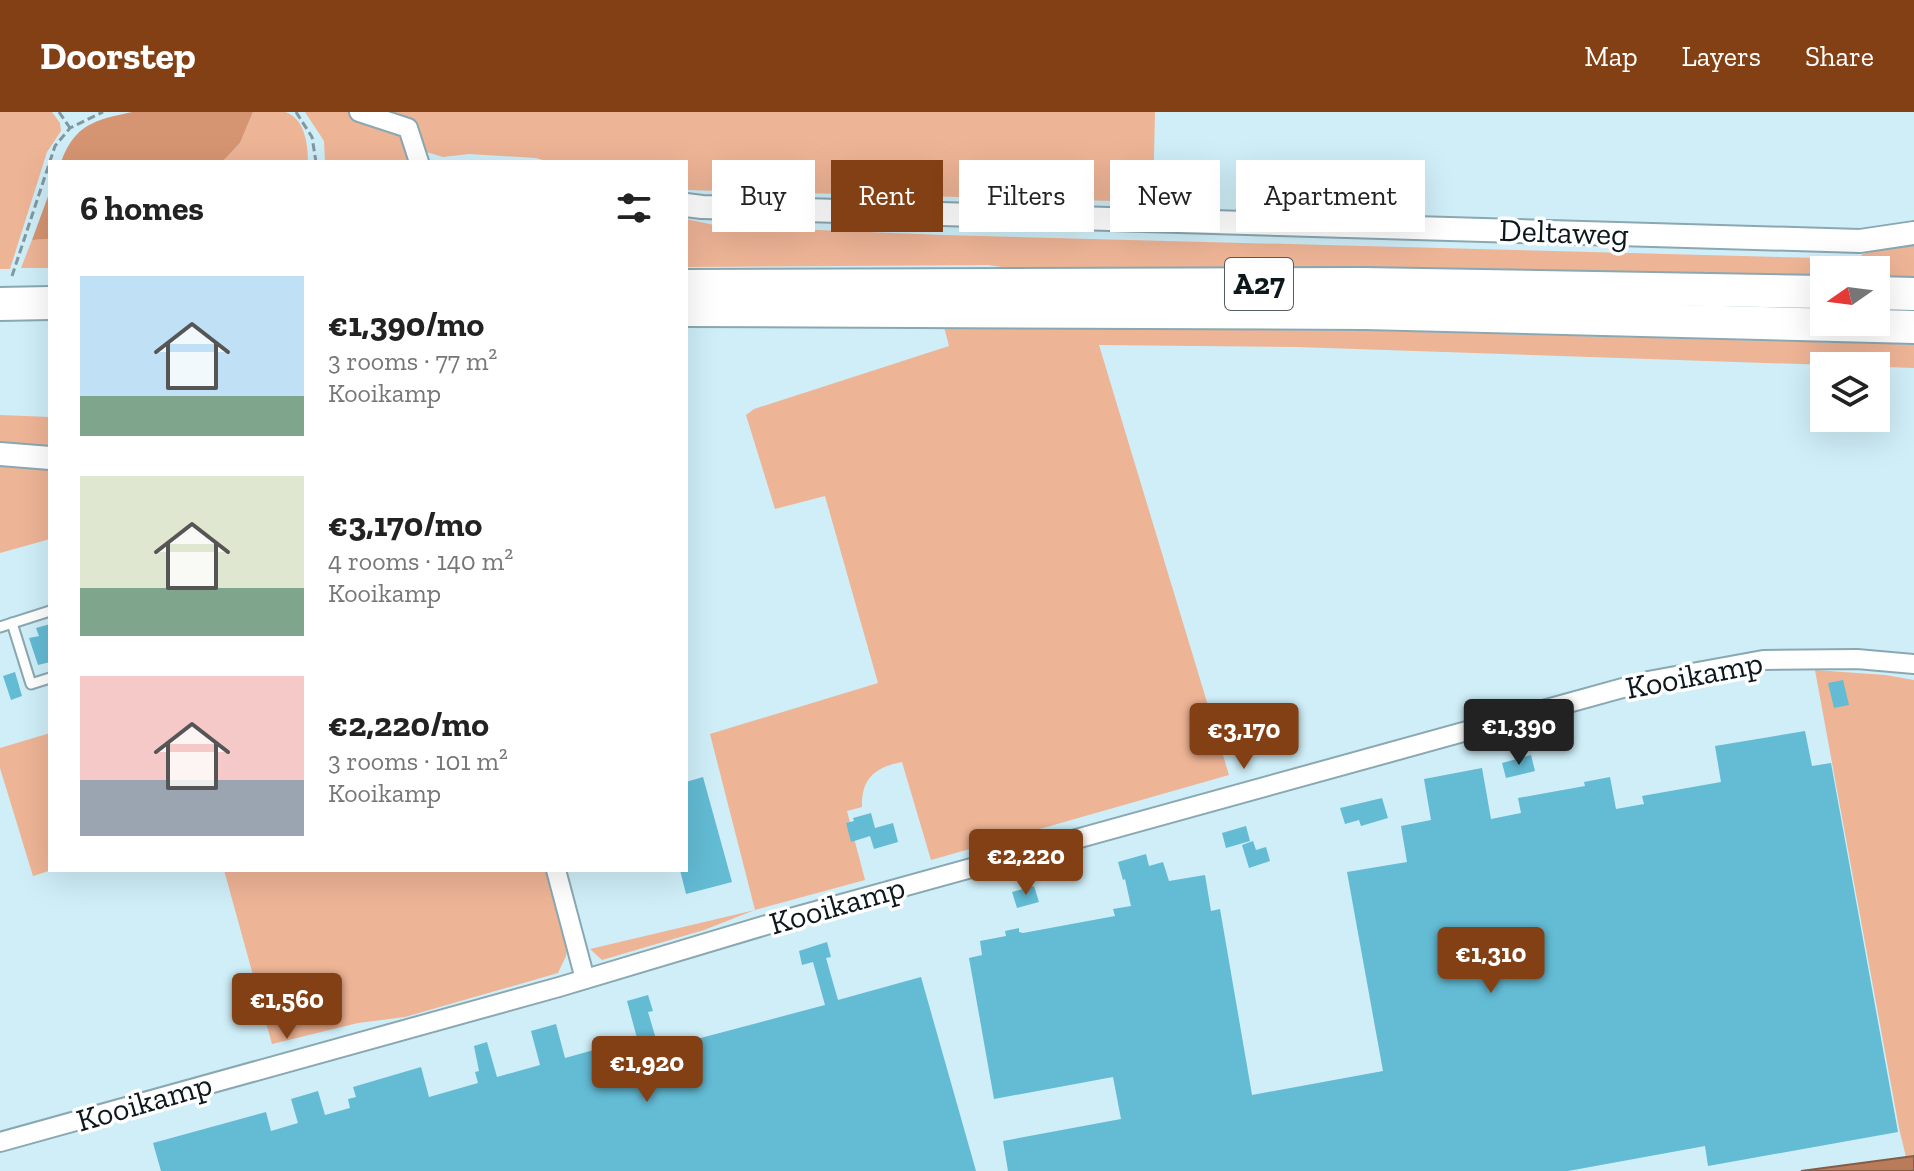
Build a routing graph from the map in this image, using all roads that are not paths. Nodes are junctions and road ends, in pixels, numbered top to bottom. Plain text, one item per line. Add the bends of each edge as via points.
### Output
1 (359, 112) edge
2 (418, 160) edge
3 (688, 205) edge
4 (1914, 233) edge
5 (688, 286) edge
6 (6, 290) edge
7 (1810, 292) edge
8 (1890, 293) edge
9 (1914, 294) edge
10 (48, 302) edge
11 (688, 310) edge
12 (48, 324) edge
13 (0, 325) edge
14 (1914, 327) edge
15 (0, 454) edge
16 (48, 458) edge
17 (48, 612) edge
18 (12, 623) junction
19 (0, 627) edge
20 (1914, 664) edge
21 (48, 679) edge
22 (557, 872) edge
23 (585, 979) junction
24 (0, 1142) edge

1 - 2 street via 408,128
3 - 4 street, Deltaweg via 1860,241
5 - 7 highway, A27 via 1363,284
6 - 10 highway
8 - 9 highway
11 - 14 highway, A27 via 1365,313
12 - 13 highway
15 - 16 street
17 - 18 lane
18 - 19 lane
18 - 21 lane via 31,684
20 - 23 street, Kooikamp via 1763,660 1648,681
22 - 23 street
23 - 24 street, Kooikamp

